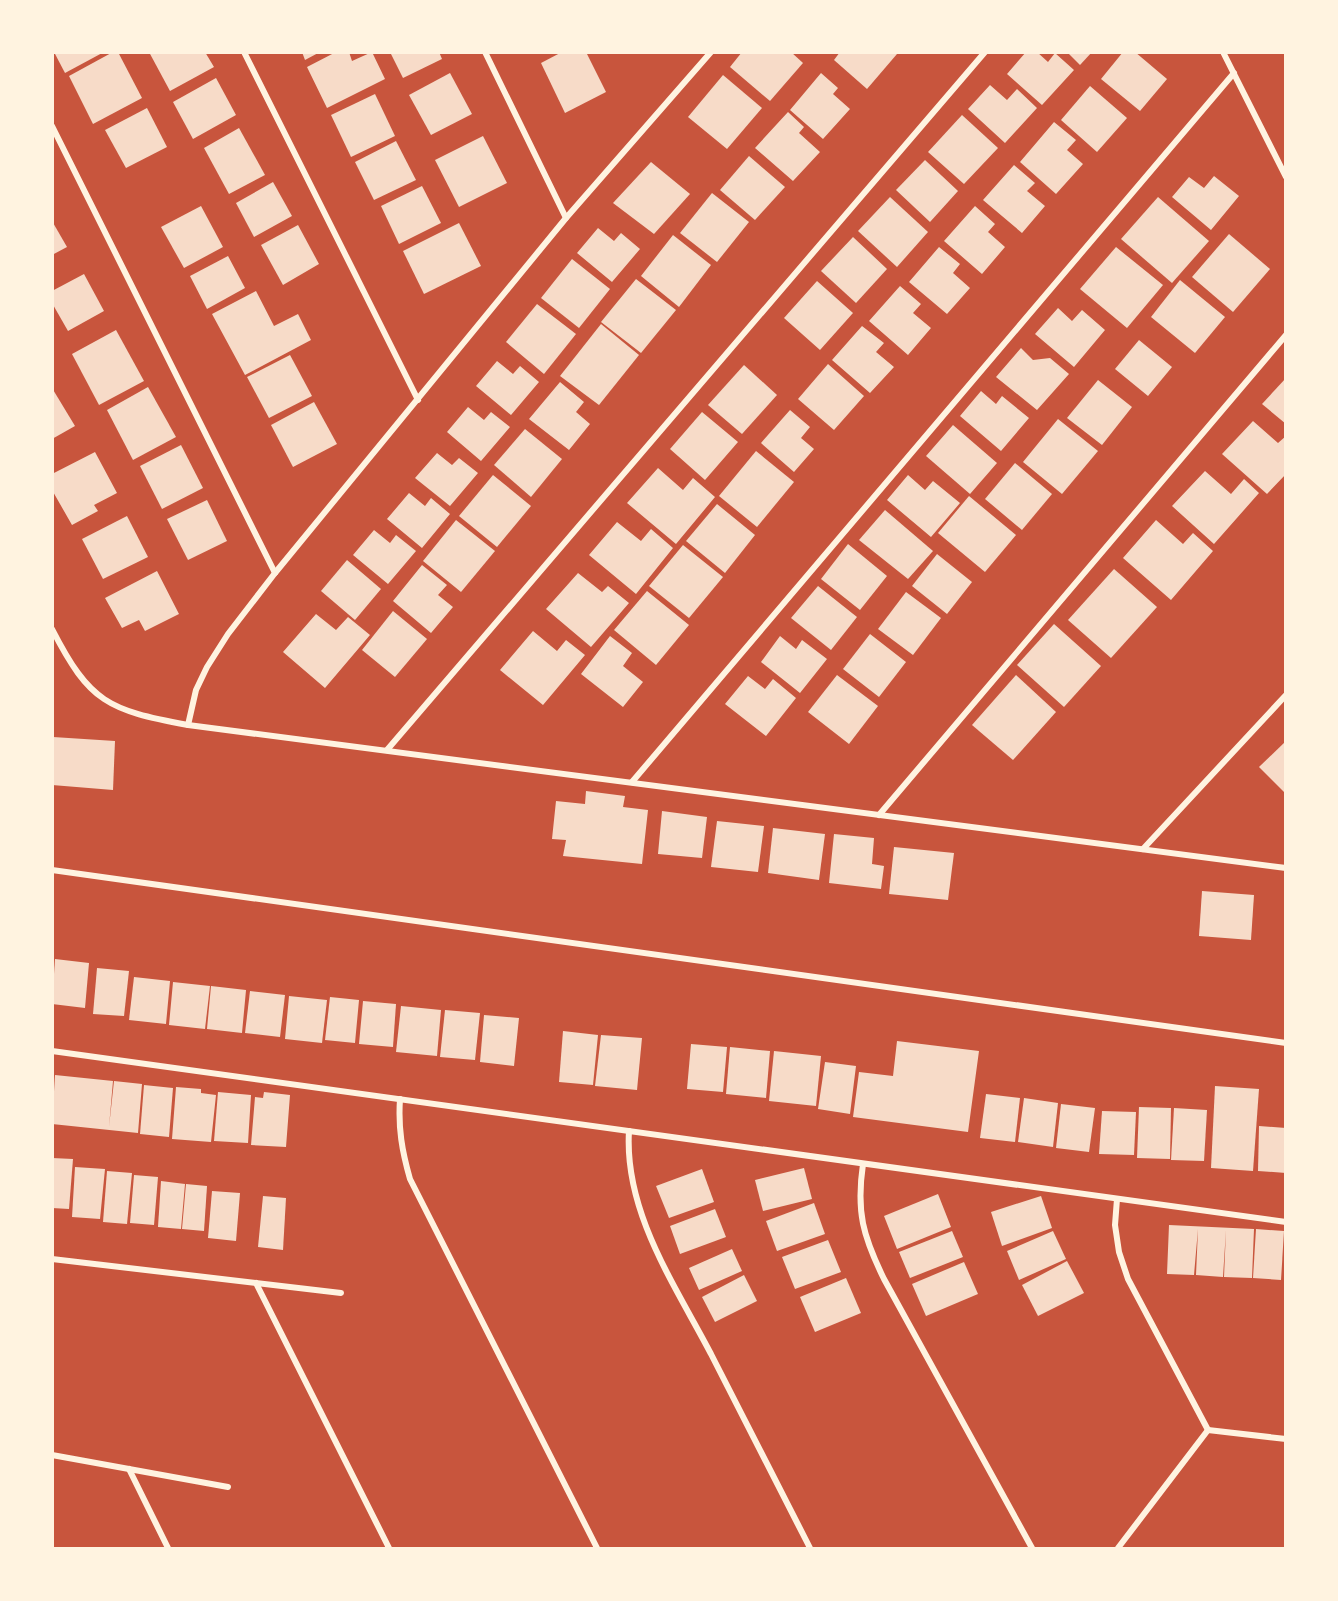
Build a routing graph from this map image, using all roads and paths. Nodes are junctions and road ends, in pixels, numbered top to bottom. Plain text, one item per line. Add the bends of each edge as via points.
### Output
1 (244, 52) edge
2 (485, 52) edge
3 (711, 52) edge
4 (985, 52) edge
5 (1223, 52) edge
6 (1234, 73) junction
7 (52, 126) edge
8 (1286, 177) edge
9 (566, 219) junction
10 (1286, 335) edge
11 (418, 400) junction
12 (275, 573) junction
13 (52, 628) edge
14 (1286, 695) edge
15 (188, 724) junction
16 (387, 750) junction
17 (632, 782) junction
18 (879, 815) junction
19 (1143, 849) junction
20 (1286, 868) edge
21 (52, 870) edge
22 (1286, 1043) edge
23 (52, 1051) edge
24 (400, 1099) junction
25 (629, 1131) junction
26 (863, 1164) junction
27 (1118, 1199) junction
28 (1286, 1222) edge
29 (52, 1259) edge
30 (256, 1283) junction
31 (341, 1293) dead end
32 (1208, 1430) junction
33 (1286, 1439) edge
34 (52, 1455) edge
35 (129, 1469) junction
36 (228, 1487) dead end
37 (168, 1548) edge
38 (389, 1548) edge
39 (597, 1548) edge
40 (810, 1548) edge
41 (1032, 1548) edge
42 (1118, 1548) edge

1 - 11 street
2 - 9 street
3 - 9 street
4 - 16 street
5 - 6 street
6 - 8 street
6 - 17 street
7 - 12 street
9 - 11 street
10 - 18 street
11 - 12 street
12 - 15 street via 207,667 196,690
13 - 15 street via 79,676 100,698 147,717
14 - 19 street
15 - 16 street
16 - 17 street
17 - 18 street
18 - 19 street
19 - 20 street
21 - 22 street
23 - 24 street
24 - 25 street
24 - 39 street via 401,1149 410,1179
25 - 26 street
25 - 40 street via 627,1158 631,1180 652,1239
26 - 27 street
26 - 41 street via 859,1195 866,1242
27 - 28 street
27 - 32 street via 1115,1225 1128,1279
29 - 30 street
30 - 31 street
30 - 38 street
32 - 33 street
32 - 42 street
34 - 35 street
35 - 36 street
35 - 37 street

